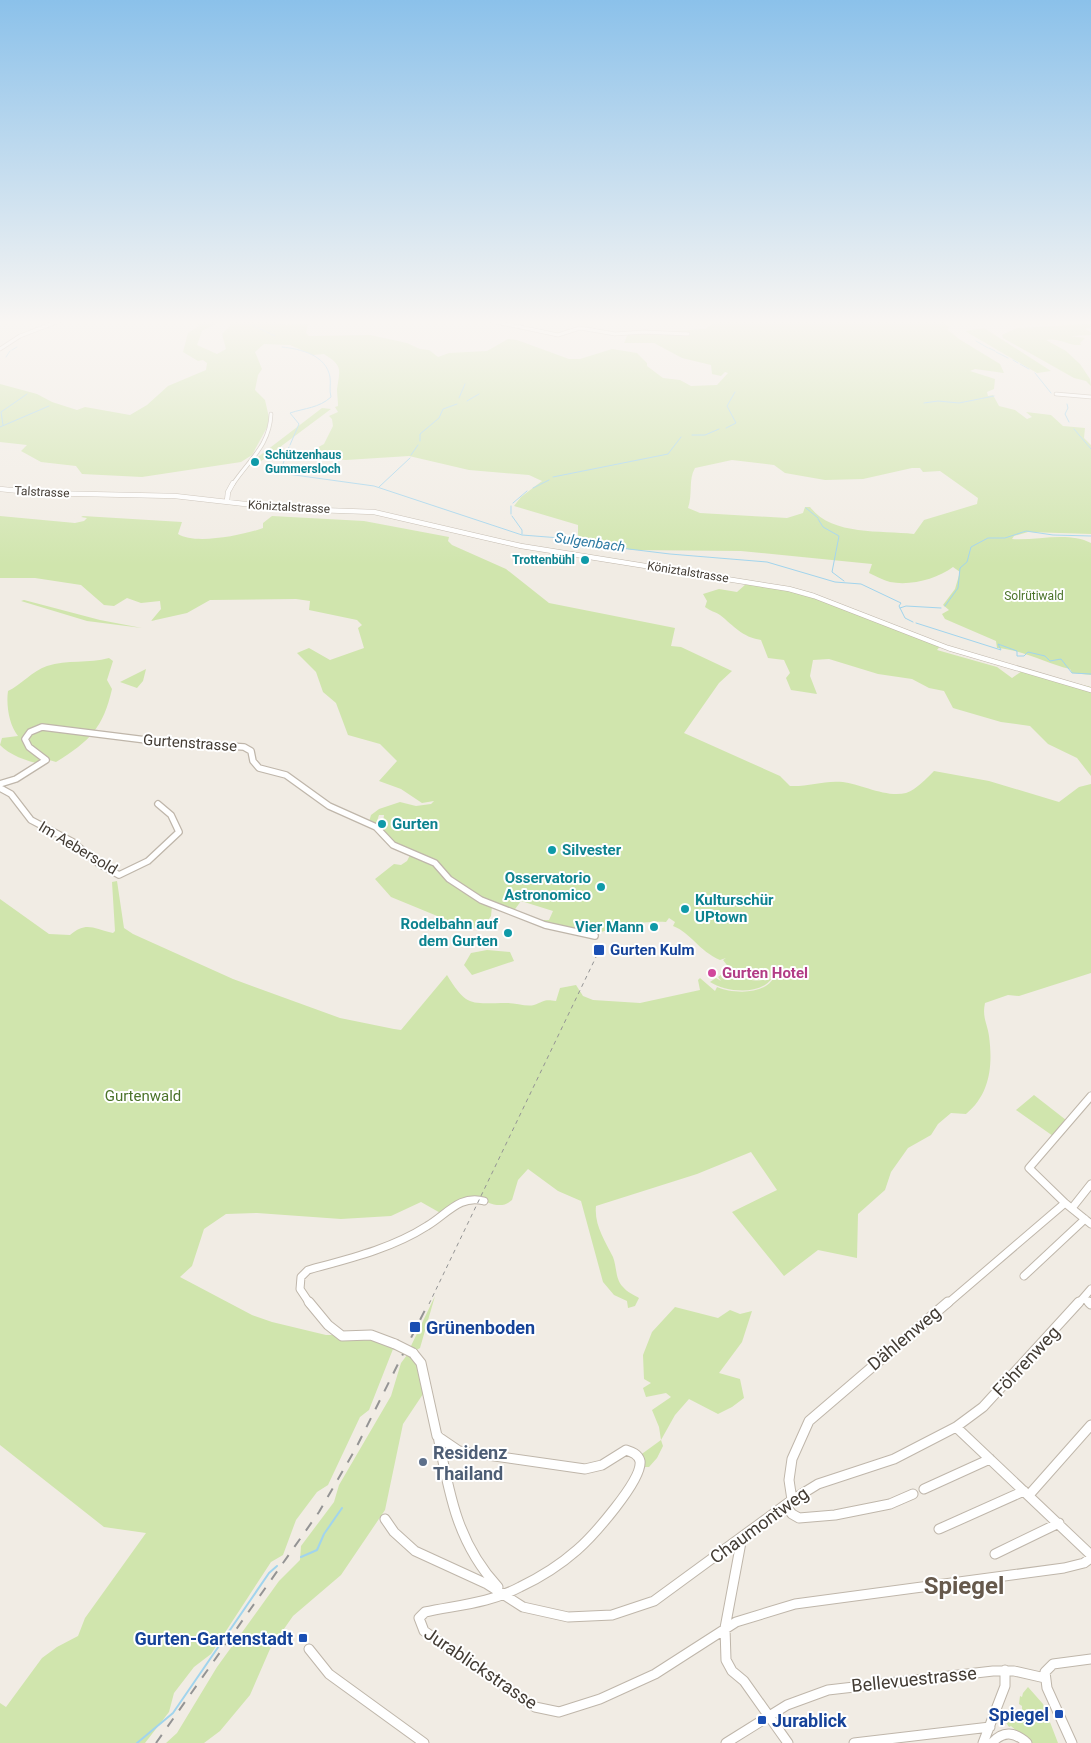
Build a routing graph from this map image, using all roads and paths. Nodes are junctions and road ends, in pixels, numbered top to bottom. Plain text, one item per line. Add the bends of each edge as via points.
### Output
1 (271, 414) dead end
2 (0, 489) edge
3 (84, 493) joint
4 (226, 495) junction
5 (214, 499) junction
6 (227, 501) junction
7 (1091, 690) edge
8 (0, 784) edge
9 (0, 788) edge
10 (158, 804) dead end
11 (595, 936) dead end
12 (1091, 1096) edge
13 (1091, 1184) edge
14 (484, 1201) dead end
15 (1068, 1206) junction
16 (1088, 1222) edge
17 (1024, 1276) dead end
18 (1091, 1289) edge
19 (1084, 1298) junction
20 (1091, 1304) edge
21 (1091, 1425) edge
22 (956, 1427) junction
23 (437, 1436) junction
24 (990, 1459) junction
25 (924, 1489) dead end
26 (1027, 1493) junction
27 (913, 1494) dead end
28 (789, 1502) junction
29 (385, 1518) dead end
30 (1059, 1523) junction
31 (940, 1529) dead end
32 (742, 1537) junction
33 (995, 1554) dead end
34 (1091, 1557) edge
35 (505, 1594) junction
36 (726, 1628) junction
37 (310, 1649) dead end
38 (1091, 1659) edge
39 (1005, 1670) junction
40 (1045, 1678) junction
41 (768, 1716) junction
42 (990, 1727) junction
43 (424, 1743) edge
44 (726, 1743) edge
45 (788, 1743) edge
46 (854, 1743) edge
47 (982, 1743) edge
48 (992, 1743) edge
49 (1027, 1743) edge
50 (1072, 1743) edge

1 - 4 street via 272,426 263,446
2 - 3 street, Talstrasse
3 - 5 street, Köniztalstrasse
4 - 5 street, Köniztalstrasse
4 - 6 street
5 - 6 street, Köniztalstrasse
6 - 7 street, Köniztalstrasse via 295,509 374,512 521,546 789,588 948,648
8 - 11 street, Gurtenstrasse via 16,779 46,760 29,747 25,739 30,732 42,727 154,741 244,747 251,751 253,761 260,768 288,776 329,806 376,827 393,845 435,863 449,878 481,900 545,925
9 - 10 street, Im Aebersold via 11,794 31,820 69,840 119,875 148,861 179,832 171,815
12 - 15 street via 1029,1168
13 - 15 street, Dählenweg
14 - 23 street, bridge via 478,1198 466,1200 400,1240 372,1252 308,1270 301,1277 300,1289 305,1298 342,1336 371,1335 413,1353 421,1363
15 - 16 street
15 - 28 street, Dählenweg via 881,1357 808,1421 793,1460
16 - 17 street
18 - 19 street, Föhrenweg
19 - 20 street
19 - 22 street, Föhrenweg via 983,1407
21 - 26 street
22 - 24 street
22 - 28 street, Chaumontweg via 894,1459 818,1484
23 - 35 street via 453,1513 486,1576
23 - 35 street via 469,1454 574,1468 598,1467 626,1450 639,1456 638,1472 603,1525 587,1542 546,1574
24 - 25 street
24 - 26 street
26 - 30 street
26 - 31 street
27 - 28 street via 890,1504 835,1515 799,1518 792,1514
28 - 32 street, Chaumontweg
29 - 35 street via 398,1537 422,1556
30 - 33 street
30 - 34 street
32 - 35 street, Chaumontweg via 654,1601 638,1609 605,1617 587,1619 547,1614 522,1606
32 - 36 street
34 - 36 street, Jurablickstrasse via 1084,1563 1064,1568 795,1604
35 - 36 street, Jurablickstrasse via 425,1612 419,1618 421,1628 522,1699 551,1712 583,1705 654,1674
36 - 41 street via 728,1666 744,1681
37 - 43 street via 330,1674
38 - 40 street via 1052,1664 1046,1670
39 - 40 street, Bellevuestrasse
39 - 41 street, Bellevuestrasse via 828,1690 794,1702
39 - 42 street via 1005,1686
40 - 50 street
41 - 44 street, Bellevuestrasse
41 - 45 street
42 - 46 street
42 - 47 street
48 - 49 street via 997,1736 1007,1732

